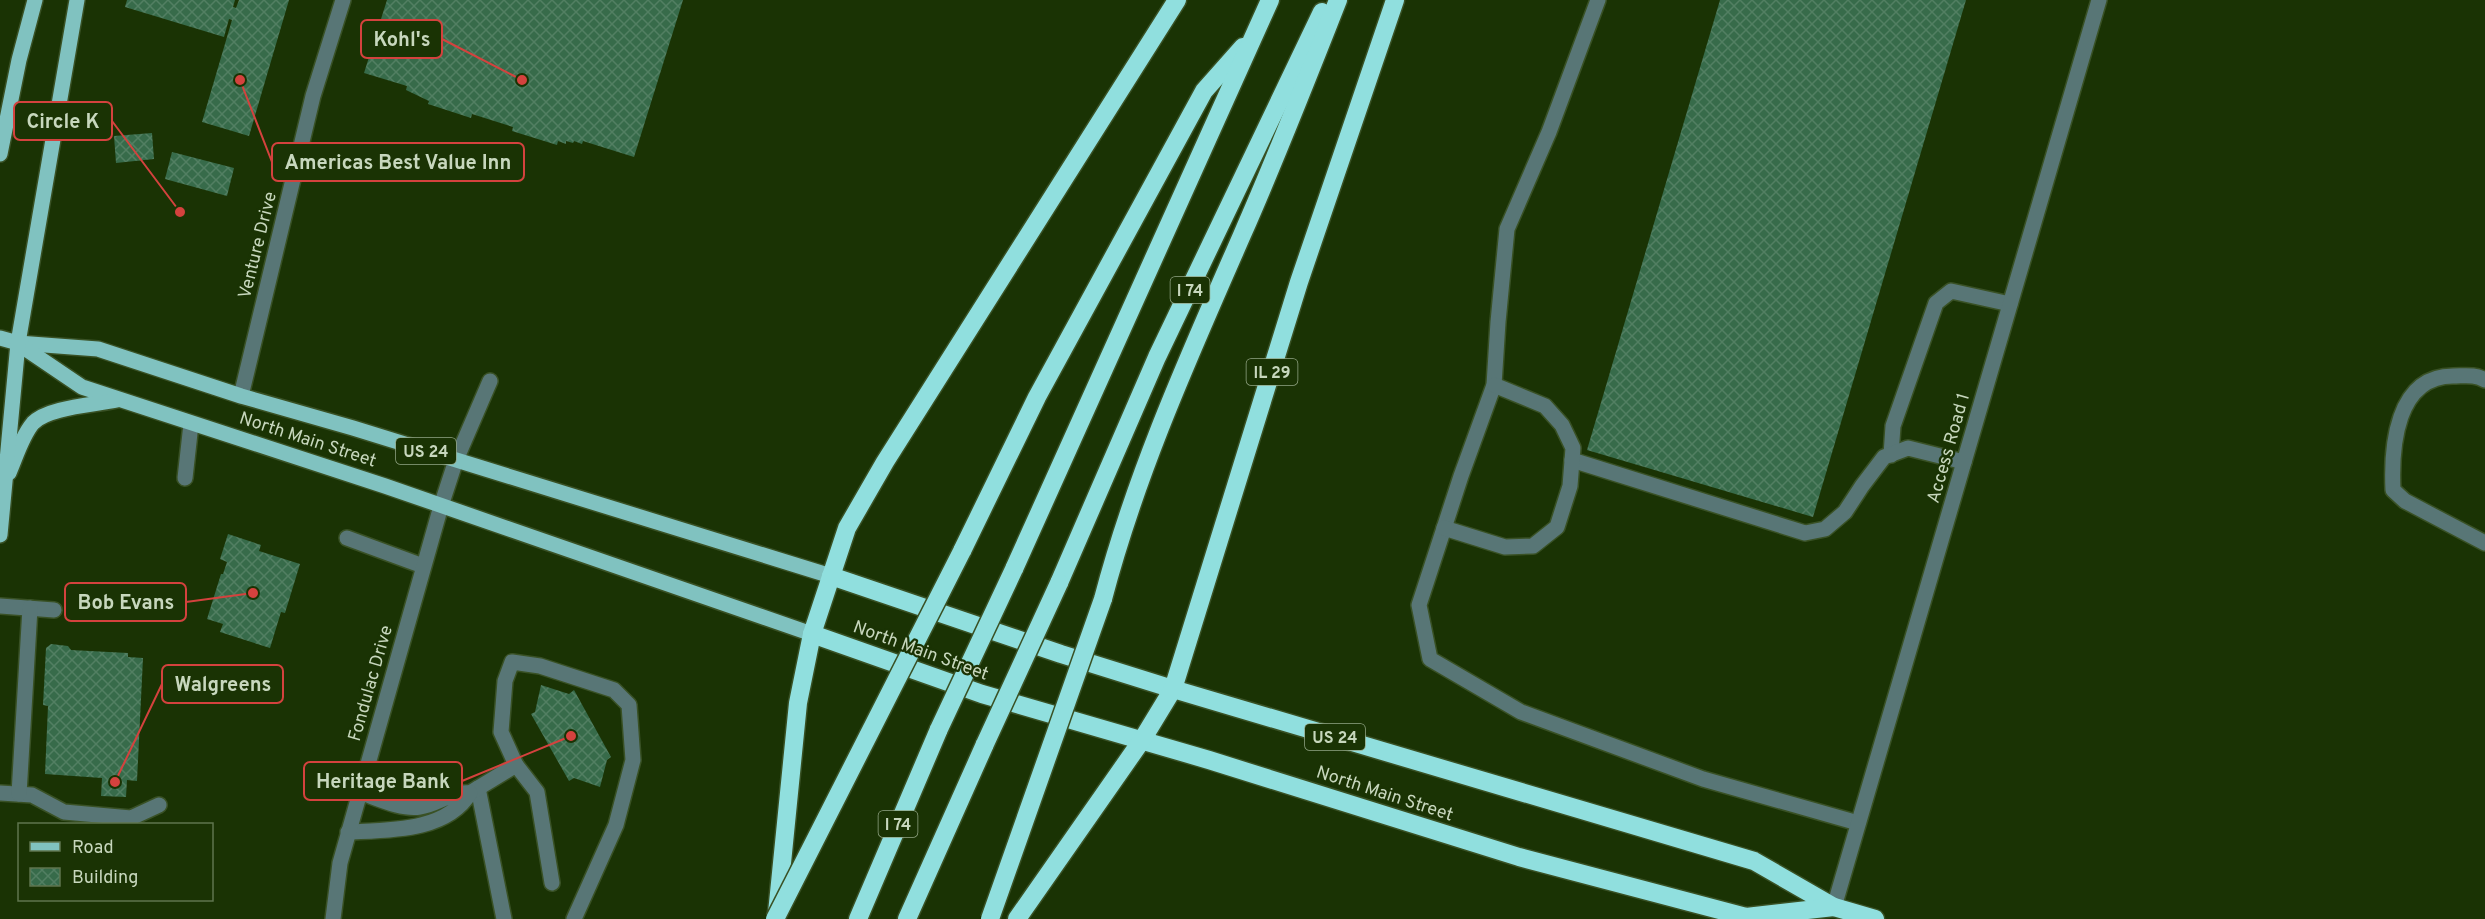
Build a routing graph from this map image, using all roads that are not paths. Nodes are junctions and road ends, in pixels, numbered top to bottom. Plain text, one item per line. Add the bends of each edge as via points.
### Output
1 (35, 0) edge
2 (77, 0) edge
3 (343, 0) edge
4 (1177, 0) edge
5 (1270, 0) edge
6 (1328, 0) edge
7 (1338, 0) edge
8 (1395, 0) edge
9 (1598, 0) edge
10 (2099, 0) edge
11 (1253, 36) junction
12 (0, 154) edge
13 (2010, 304) junction
14 (0, 338) edge
15 (18, 343) junction
16 (2485, 380) edge
17 (490, 381) dead end
18 (1494, 385) junction
19 (241, 396) junction
20 (119, 400) junction
21 (191, 424) junction
22 (1891, 454) junction
23 (1572, 459) junction
24 (456, 460) junction
25 (1964, 462) junction
26 (185, 478) dead end
27 (2, 490) junction
28 (441, 506) junction
29 (1444, 528) junction
30 (0, 535) edge
31 (347, 538) dead end
32 (2485, 543) edge
33 (423, 566) junction
34 (831, 576) junction
35 (0, 606) edge
36 (30, 608) junction
37 (54, 610) dead end
38 (812, 634) junction
39 (1173, 689) junction
40 (1142, 740) junction
41 (516, 765) junction
42 (474, 791) junction
43 (359, 792) junction
44 (0, 793) edge
45 (19, 794) junction
46 (159, 805) dead end
47 (1858, 823) junction
48 (348, 832) junction
49 (552, 883) dead end
50 (1834, 907) junction
51 (333, 919) edge
52 (504, 919) edge
53 (574, 919) edge
54 (776, 919) edge
55 (858, 919) edge
56 (907, 919) edge
57 (990, 919) edge
58 (1017, 919) edge
59 (1875, 919) edge

1 - 12 main road
2 - 15 main road
3 - 19 street, Venture Drive via 313,96
4 - 34 highway via 885,462 847,528
5 - 11 highway, I 74
6 - 56 highway, I 74, bridge via 1157,357
7 - 57 highway, bridge via 1275,159 1177,386
8 - 39 highway, IL 29 via 1299,282
9 - 18 street via 1507,230
10 - 13 street, Access Road 1
11 - 54 highway, bridge via 1204,91 1037,397
11 - 55 highway, I 74, bridge via 939,729
13 - 22 street via 1951,291 1936,303 1893,426
13 - 25 street, Access Road 1
14 - 15 main road, North Main Street / US 24
15 - 19 main road, North Main Street / US 24 via 98,350
15 - 20 main road, North Main Street / US 24 via 82,387
15 - 27 main road
16 - 32 street via 2478,376 2441,376 2419,388 2399,416 2392,462 2393,490 2405,501
17 - 24 street, Fondulac Drive
18 - 23 street via 1545,406 1562,425 1573,448
18 - 29 street
19 - 24 main road, North Main Street / US 24
20 - 21 main road, North Main Street / US 24
20 - 27 main road via 56,410 33,423
21 - 26 street
21 - 28 main road, North Main Street / US 24
22 - 23 street via 1878,464 1845,512 1825,529 1805,533
22 - 25 street via 1908,448
23 - 29 street via 1570,486 1557,527 1533,546 1505,547
24 - 28 street, Fondulac Drive
24 - 34 main road, North Main Street / US 24
25 - 47 street, Access Road 1
27 - 30 main road
28 - 33 street, Fondulac Drive
28 - 38 main road, North Main Street / US 24
29 - 47 street via 1419,605 1430,659 1521,712 1703,779
31 - 33 street
33 - 43 street, Fondulac Drive
34 - 38 highway
34 - 39 highway, North Main Street / US 24
35 - 36 street
36 - 37 street
36 - 45 street
38 - 40 highway, North Main Street / US 24 via 981,693
38 - 54 highway via 798,703
39 - 40 highway, IL 29
39 - 50 highway, North Main Street / US 24 via 1754,861
40 - 50 highway, North Main Street / US 24 via 1509,854 1746,917
40 - 58 highway
41 - 42 street
41 - 49 street via 537,792
41 - 53 street via 501,732 505,681 512,662 540,666 614,690 628,705 633,760 619,814
42 - 43 street via 419,807
42 - 48 street via 443,819 395,830
42 - 52 street
43 - 48 street, Fondulac Drive
44 - 45 street
45 - 46 street via 32,795 64,812 131,818
47 - 50 street, Access Road 1
48 - 51 street, Fondulac Drive
50 - 59 highway, North Main Street / US 24

